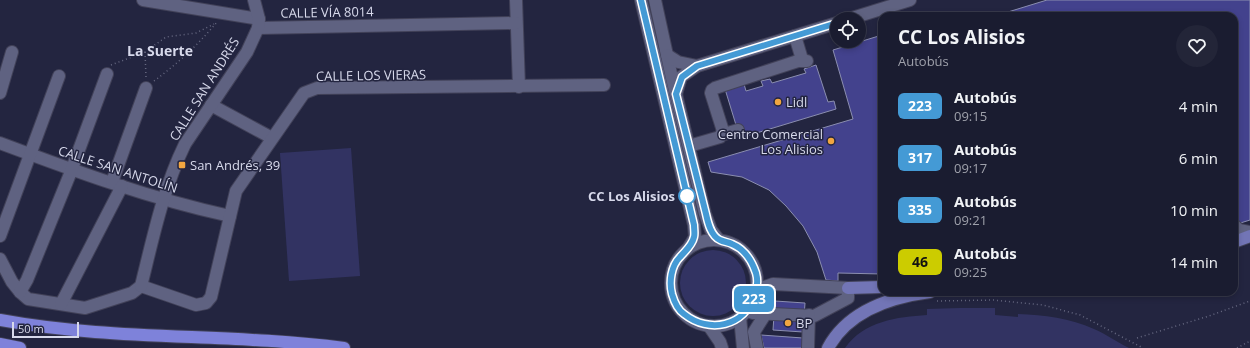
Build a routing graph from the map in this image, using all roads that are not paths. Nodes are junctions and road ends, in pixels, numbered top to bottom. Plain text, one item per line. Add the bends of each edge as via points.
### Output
1 (143, 0) edge
2 (254, 0) edge
3 (516, 0) edge
4 (641, 0) edge
5 (655, 0) edge
6 (910, 0) edge
7 (866, 14) edge
8 (516, 22) junction
9 (258, 23) junction
10 (830, 25) edge
11 (795, 36) junction
12 (12, 52) dead end
13 (667, 55) junction
14 (697, 66) junction
15 (107, 74) road end
16 (59, 76) dead end
17 (604, 85) dead end
18 (519, 87) junction
19 (146, 88) road end
20 (0, 93) edge
21 (676, 94) junction
22 (211, 105) junction
23 (738, 130) dead end
24 (721, 135) junction
25 (272, 138) junction
26 (0, 143) edge
27 (689, 146) junction
28 (29, 154) junction
29 (71, 170) junction
30 (117, 184) junction
31 (163, 199) junction
32 (230, 216) junction
33 (1238, 229) edge
34 (1250, 232) edge
35 (0, 236) edge
36 (1250, 236) edge
37 (719, 240) junction
38 (1238, 240) edge
39 (689, 248) junction
40 (0, 259) edge
41 (756, 274) junction
42 (773, 284) junction
43 (141, 286) junction
44 (878, 287) edge
45 (848, 288) junction
46 (756, 290) junction
47 (20, 292) junction
48 (933, 296) edge
49 (61, 304) junction
50 (766, 313) junction
51 (809, 315) junction
52 (741, 316) junction
53 (0, 320) edge
54 (709, 326) junction
55 (0, 344) edge
56 (742, 347) edge
57 (20, 348) edge
58 (344, 348) edge
59 (722, 348) edge
60 (757, 348) edge
61 (808, 348) edge
62 (828, 348) edge

1 - 9 street, CALLE VÍA 8014 via 224,13
2 - 9 street
3 - 8 street
4 - 39 street via 694,225 695,237
5 - 13 street
6 - 7 street
8 - 9 street, CALLE VÍA 8014
8 - 18 street
9 - 22 street, CALLE SAN ANDRÉS via 246,52
10 - 11 street
11 - 14 street
11 - 24 street via 804,61 712,90 723,131
12 - 20 street
13 - 14 street via 678,62
13 - 21 street
14 - 21 street via 682,77
15 - 29 street
16 - 28 street
17 - 18 street, CALLE LOS VIERAS
18 - 25 street, CALLE LOS VIERAS via 317,88 304,93
19 - 30 street
21 - 27 street
22 - 25 street
22 - 31 street, CALLE SAN ANDRÉS via 185,144
23 - 24 street
24 - 27 street
25 - 32 street, CALLE LOS VIERAS via 236,191
26 - 28 street, CALLE SAN ANTOLÍN
27 - 37 street via 711,230
28 - 29 street, CALLE SAN ANTOLÍN
28 - 35 street
29 - 30 street, CALLE SAN ANTOLÍN
29 - 47 street via 28,280
30 - 31 street, CALLE SAN ANTOLÍN
30 - 49 street
31 - 32 street, CALLE SAN ANTOLÍN
31 - 43 street, CALLE SAN ANDRÉS
32 - 43 street, CALLE LOS VIERAS via 211,297 206,303 196,305
33 - 34 street
36 - 38 main road
37 - 39 street via 698,242
37 - 41 street via 743,251 752,262
39 - 54 street via 678,258 670,286 674,301 682,313 695,322
40 - 47 street
41 - 42 street
41 - 46 street
42 - 45 street
42 - 46 street
43 - 49 street via 132,292 84,308
44 - 45 main road
45 - 51 street via 848,298 814,316
46 - 52 street via 753,300
47 - 49 street via 28,298
48 - 62 main road via 896,298 860,314 839,332
50 - 51 street
50 - 52 street
50 - 60 street via 754,332
51 - 61 street
52 - 54 street via 723,325
52 - 56 street
53 - 58 highway via 95,332
54 - 59 street
55 - 57 highway

